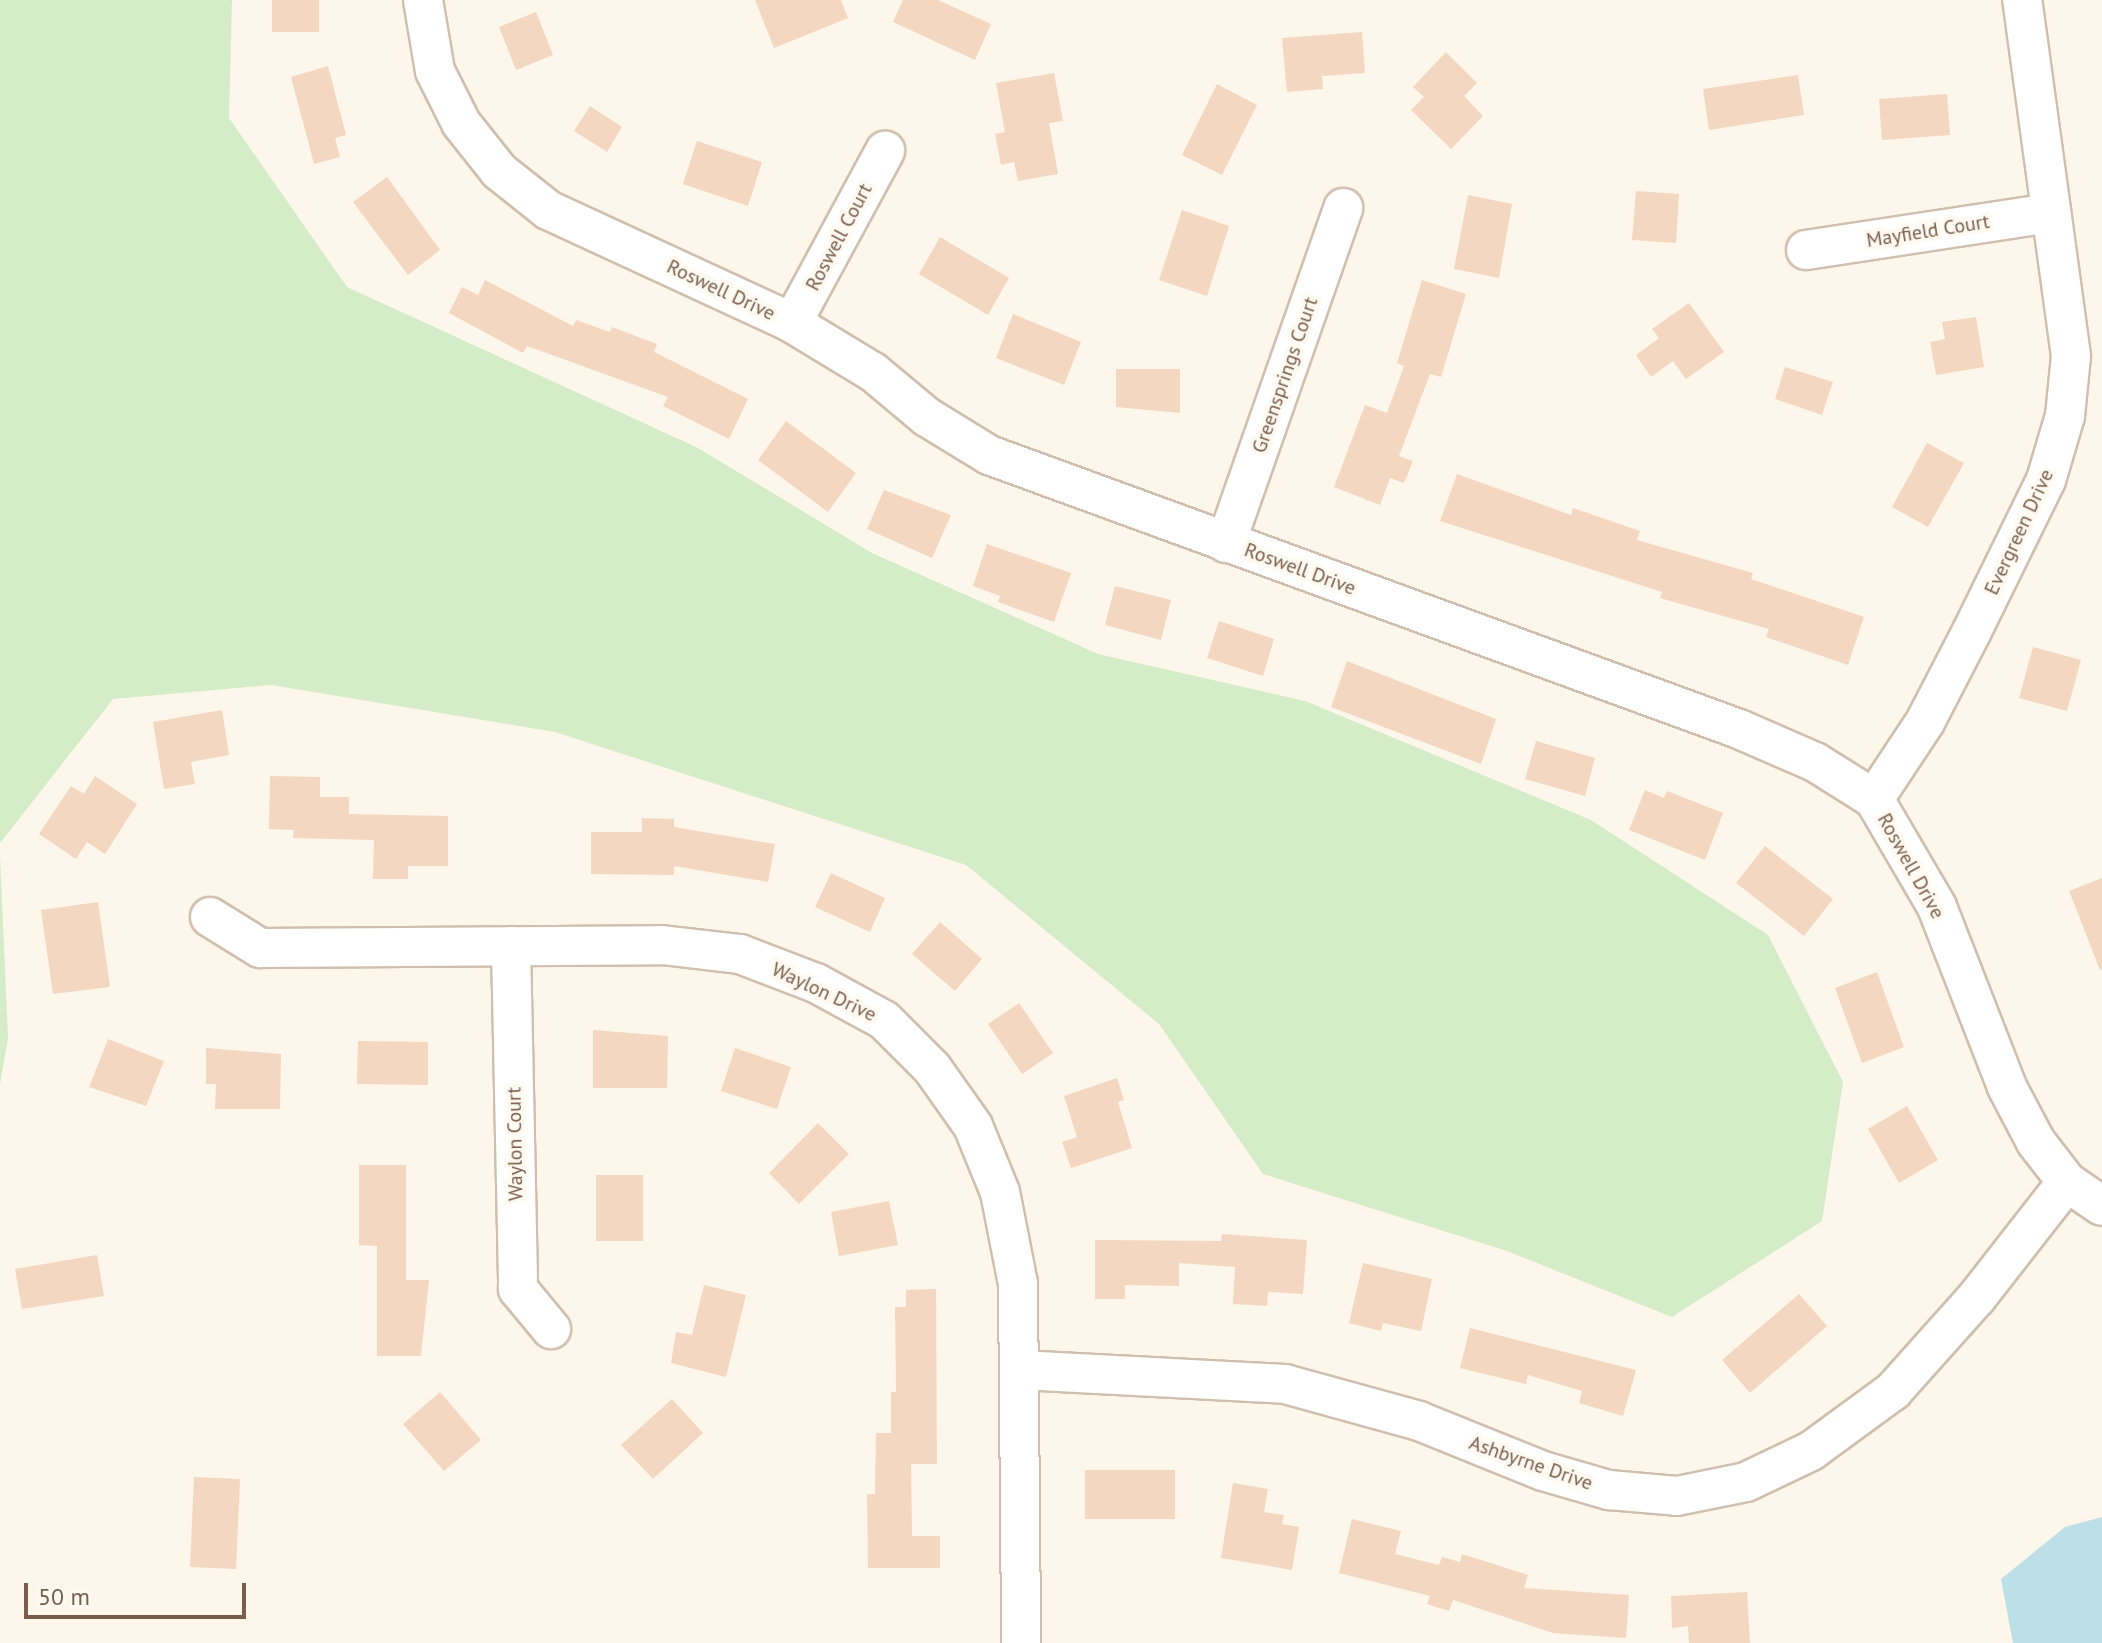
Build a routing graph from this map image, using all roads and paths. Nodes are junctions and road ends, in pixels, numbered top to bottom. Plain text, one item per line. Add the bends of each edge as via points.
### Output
1 (423, 0) edge
2 (2022, 0) edge
3 (885, 151) dead end
4 (1343, 208) dead end
5 (2051, 213) junction
6 (1806, 250) dead end
7 (792, 323) junction
8 (1226, 543) junction
9 (1874, 799) junction
10 (210, 917) dead end
11 (511, 946) junction
12 (2067, 1182) junction
13 (2102, 1206) edge
14 (551, 1329) dead end
15 (1020, 1370) junction
16 (1021, 1643) edge

1 - 7 street, Roswell Drive via 435,71 461,123 499,171 548,210
2 - 5 street, Evergreen Drive
3 - 7 street, Roswell Court
4 - 8 street, Greensprings Court
5 - 6 street, Mayfield Court
5 - 9 street, Evergreen Drive via 2071,356 2061,429 2046,480 1925,722
7 - 8 street, Roswell Drive via 873,372 927,417 989,455
8 - 9 street, Roswell Drive via 1739,729 1815,762
9 - 12 street, Roswell Drive via 1937,907 2007,1087 2036,1142
10 - 11 street, Waylon Drive via 260,948
11 - 14 street, Waylon Court via 518,1289
11 - 15 street, Waylon Drive via 662,945 740,954 816,983 884,1020 932,1068 973,1126 1000,1192 1018,1284
12 - 13 street, Roswell Drive
12 - 15 street, Ashbyrne Drive via 1977,1297 1893,1391 1811,1451 1746,1482 1677,1496 1609,1490 1419,1421 1285,1384
15 - 16 street, Waylon Drive

